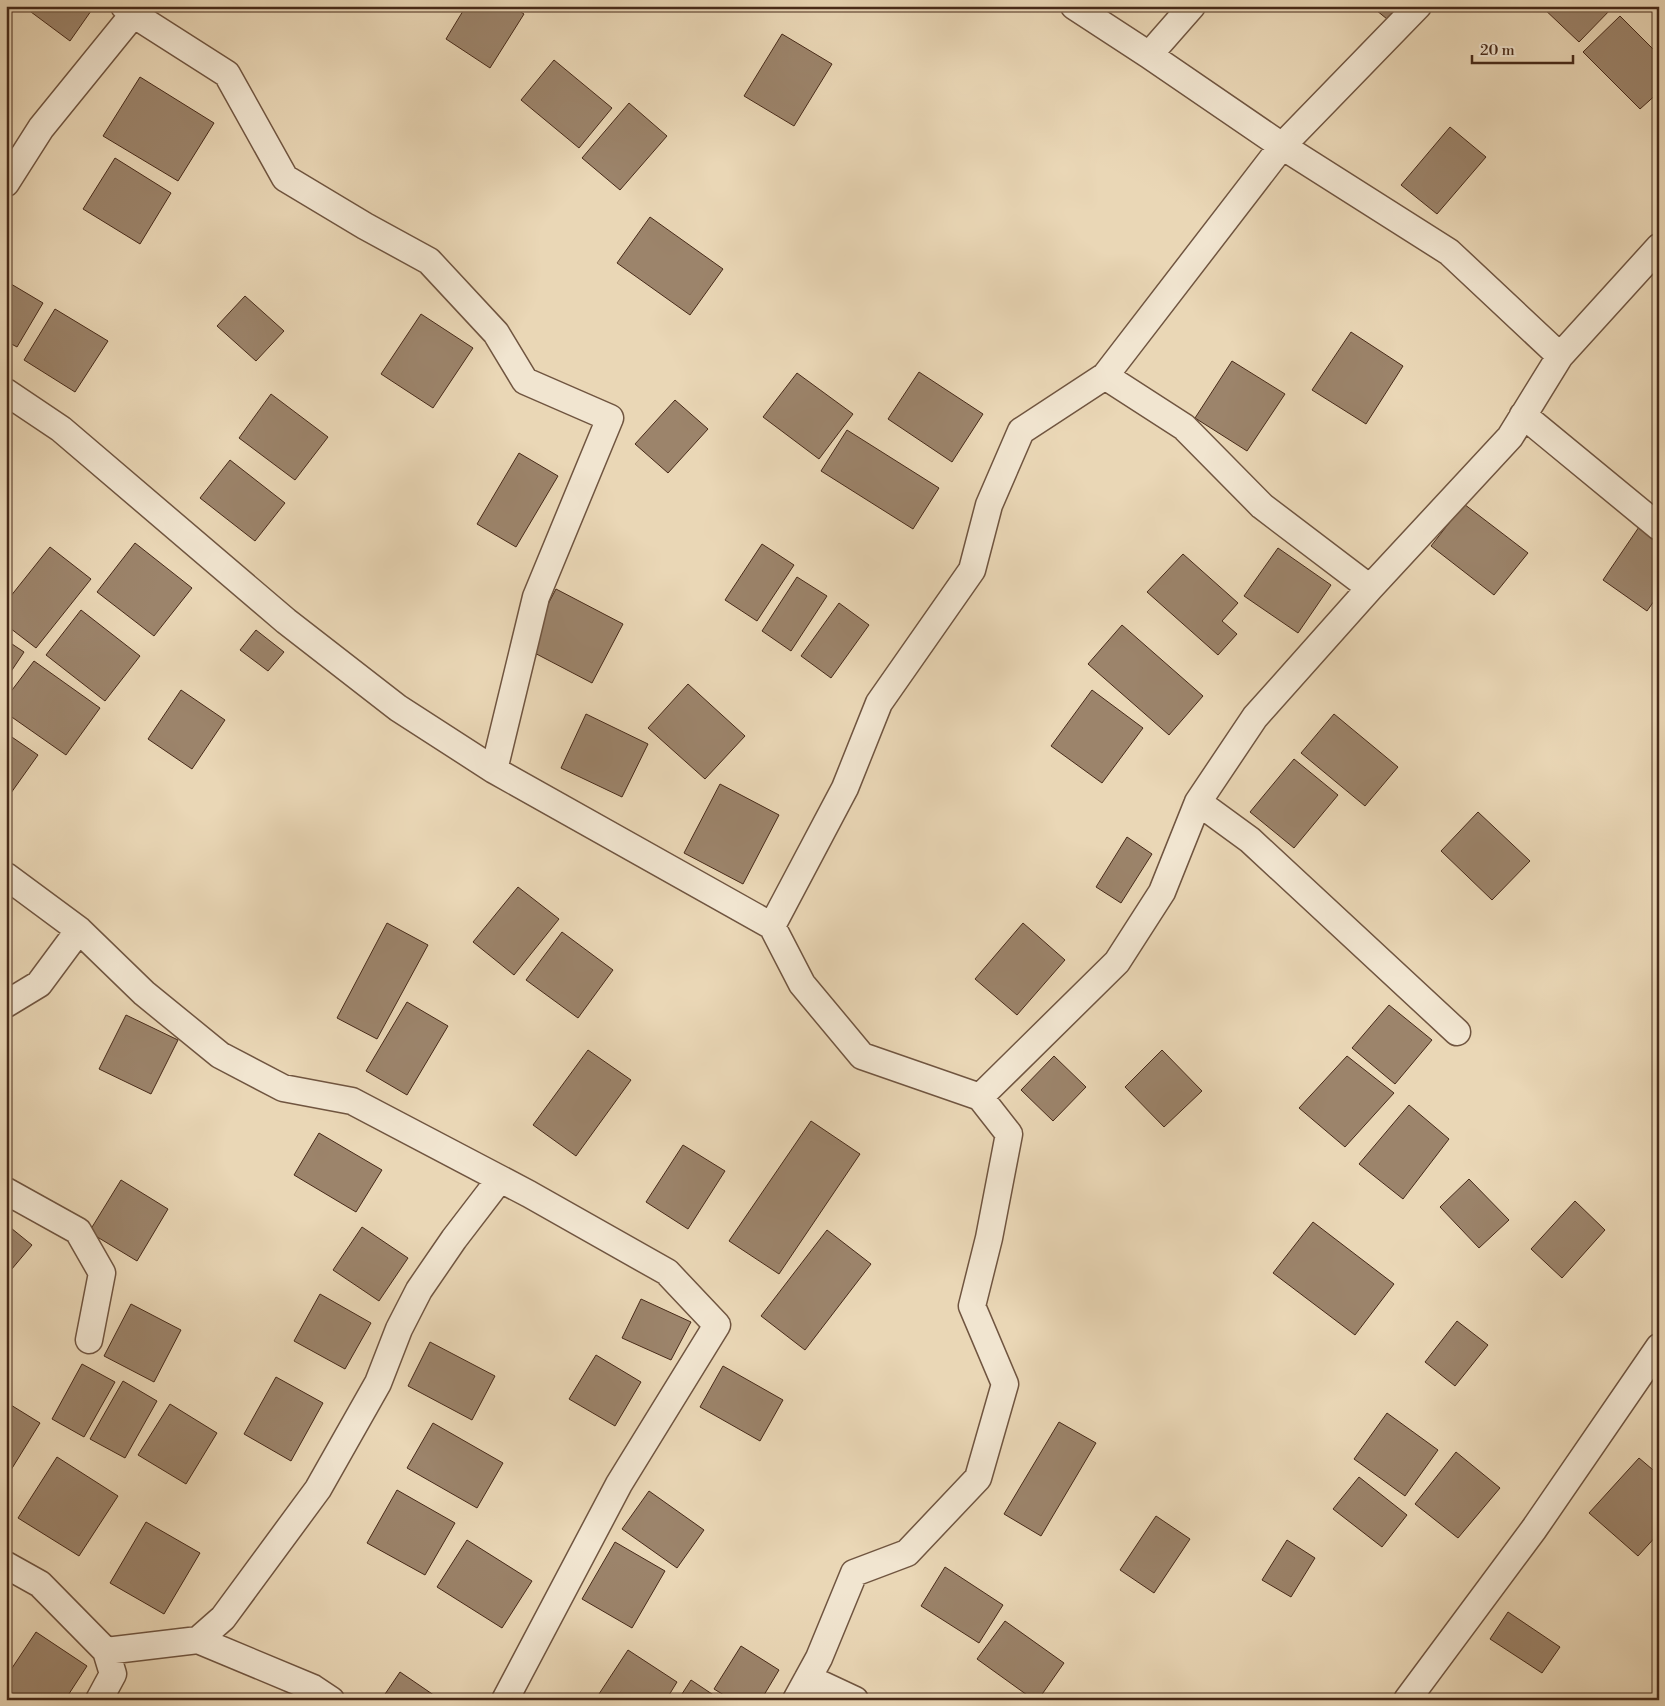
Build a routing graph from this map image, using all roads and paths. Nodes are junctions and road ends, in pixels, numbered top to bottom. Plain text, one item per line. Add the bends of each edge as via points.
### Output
1 (1074, 6) edge
2 (1192, 6) edge
3 (1418, 6) edge
4 (132, 9) edge
5 (1149, 55) junction
6 (1282, 146) junction
7 (6, 183) edge
8 (1659, 247) edge
9 (1560, 356) junction
10 (1105, 376) junction
11 (6, 392) edge
12 (1523, 415) junction
13 (1659, 527) edge
14 (1370, 588) junction
15 (494, 770) junction
16 (1198, 802) junction
17 (6, 876) edge
18 (772, 926) junction
19 (79, 930) junction
20 (6, 1004) edge
21 (1458, 1032) dead end
22 (980, 1098) junction
23 (500, 1179) junction
24 (6, 1191) edge
25 (89, 1340) dead end
26 (1659, 1347) edge
27 (6, 1565) edge
28 (198, 1640) junction
29 (106, 1651) junction
30 (802, 1689) edge
31 (99, 1700) edge
32 (332, 1700) edge
33 (505, 1700) edge
34 (855, 1700) edge
35 (1407, 1700) edge

1 - 5 street
2 - 5 street
3 - 6 street
4 - 7 street via 41,128
4 - 15 street via 228,74 285,178 429,261 496,333 525,381 610,418 536,597
5 - 6 street
6 - 9 street via 1449,252
6 - 10 street
8 - 9 street
9 - 12 street
10 - 14 street via 1184,427 1262,506
10 - 18 street via 1021,431 989,504 972,570 879,703 845,788
11 - 15 street via 61,429 286,621 390,702
12 - 13 street
12 - 14 street via 1510,437
14 - 16 street via 1255,717
15 - 18 street
16 - 21 street via 1250,840
16 - 22 street via 1162,892 1116,962
17 - 19 street
18 - 22 street via 802,984 862,1056
19 - 20 street via 39,984
19 - 23 street via 144,993 220,1055 283,1088 352,1101
22 - 30 street via 1009,1134 972,1306 1005,1384 978,1478 907,1553 854,1573 819,1658
23 - 28 street via 419,1290 399,1329 378,1383 318,1489 223,1618
23 - 33 street via 667,1272 717,1325 619,1484
24 - 25 street via 78,1231 102,1273
26 - 35 street via 1534,1529
27 - 29 street via 40,1584
28 - 29 street
28 - 32 street via 313,1688
29 - 31 street via 113,1674
30 - 34 street

